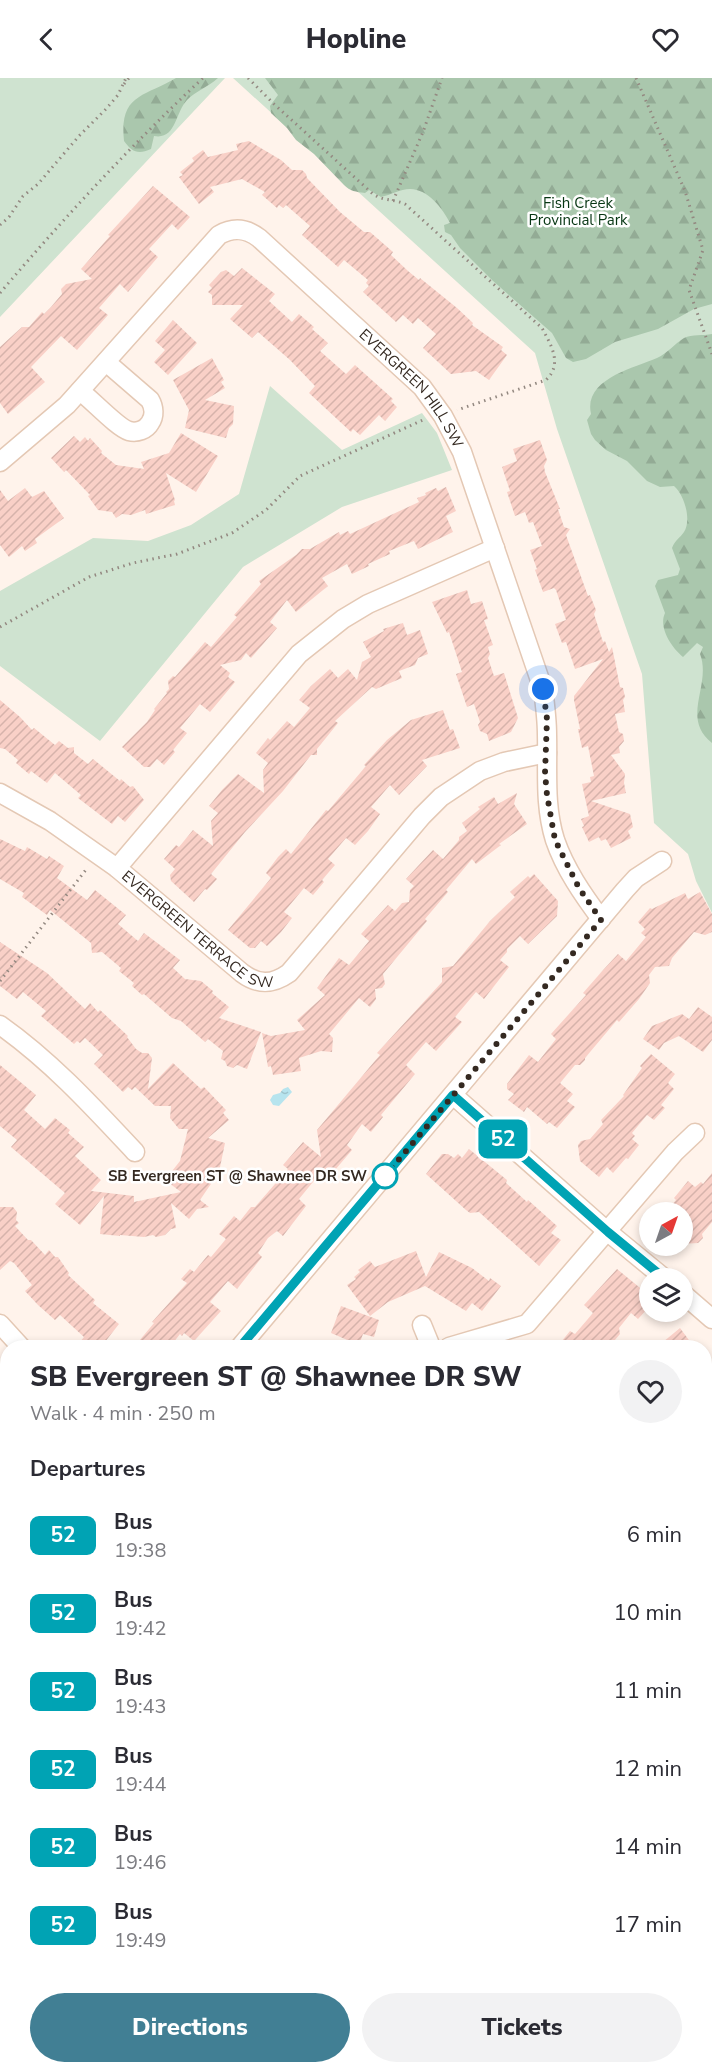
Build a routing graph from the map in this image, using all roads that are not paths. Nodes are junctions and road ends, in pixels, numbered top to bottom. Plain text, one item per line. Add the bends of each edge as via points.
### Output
1 (106, 362) junction
2 (80, 391) junction
3 (0, 462) edge
4 (495, 548) junction
5 (547, 753) junction
6 (0, 793) edge
7 (662, 861) dead end
8 (117, 868) junction
9 (601, 920) junction
10 (0, 1025) edge
11 (453, 1095) junction
12 (695, 1133) dead end
13 (135, 1152) dead end
14 (608, 1232) junction
15 (652, 1268) edge
16 (693, 1303) edge
17 (712, 1319) edge
18 (0, 1324) edge
19 (422, 1325) dead end
20 (15, 1340) edge
21 (246, 1340) edge
22 (428, 1340) edge
23 (473, 1340) edge

1 - 2 street, EVERGREEN HILL SW
1 - 2 street via 150,400 153,416 148,426 138,431 126,430
1 - 4 street, EVERGREEN HILL SW via 219,235 234,229 251,232 422,387 462,452
2 - 3 street, EVERGREEN HILL SW
4 - 5 street, EVERGREEN HILL SW via 543,689
4 - 8 street, EVERGREEN TERRACE SW via 368,604 320,635 299,654
5 - 8 street, EVERGREEN TERRACE SW via 504,762 449,789 289,973 270,983 242,974
5 - 9 street, EVERGREEN HILL SW via 547,795 555,840 579,888
6 - 8 street via 50,821
7 - 9 street via 636,878
9 - 11 street
10 - 13 street via 28,1044
11 - 14 street
11 - 21 street
12 - 14 street
14 - 15 street
14 - 23 street via 527,1324
16 - 17 street
18 - 20 street
19 - 22 street

